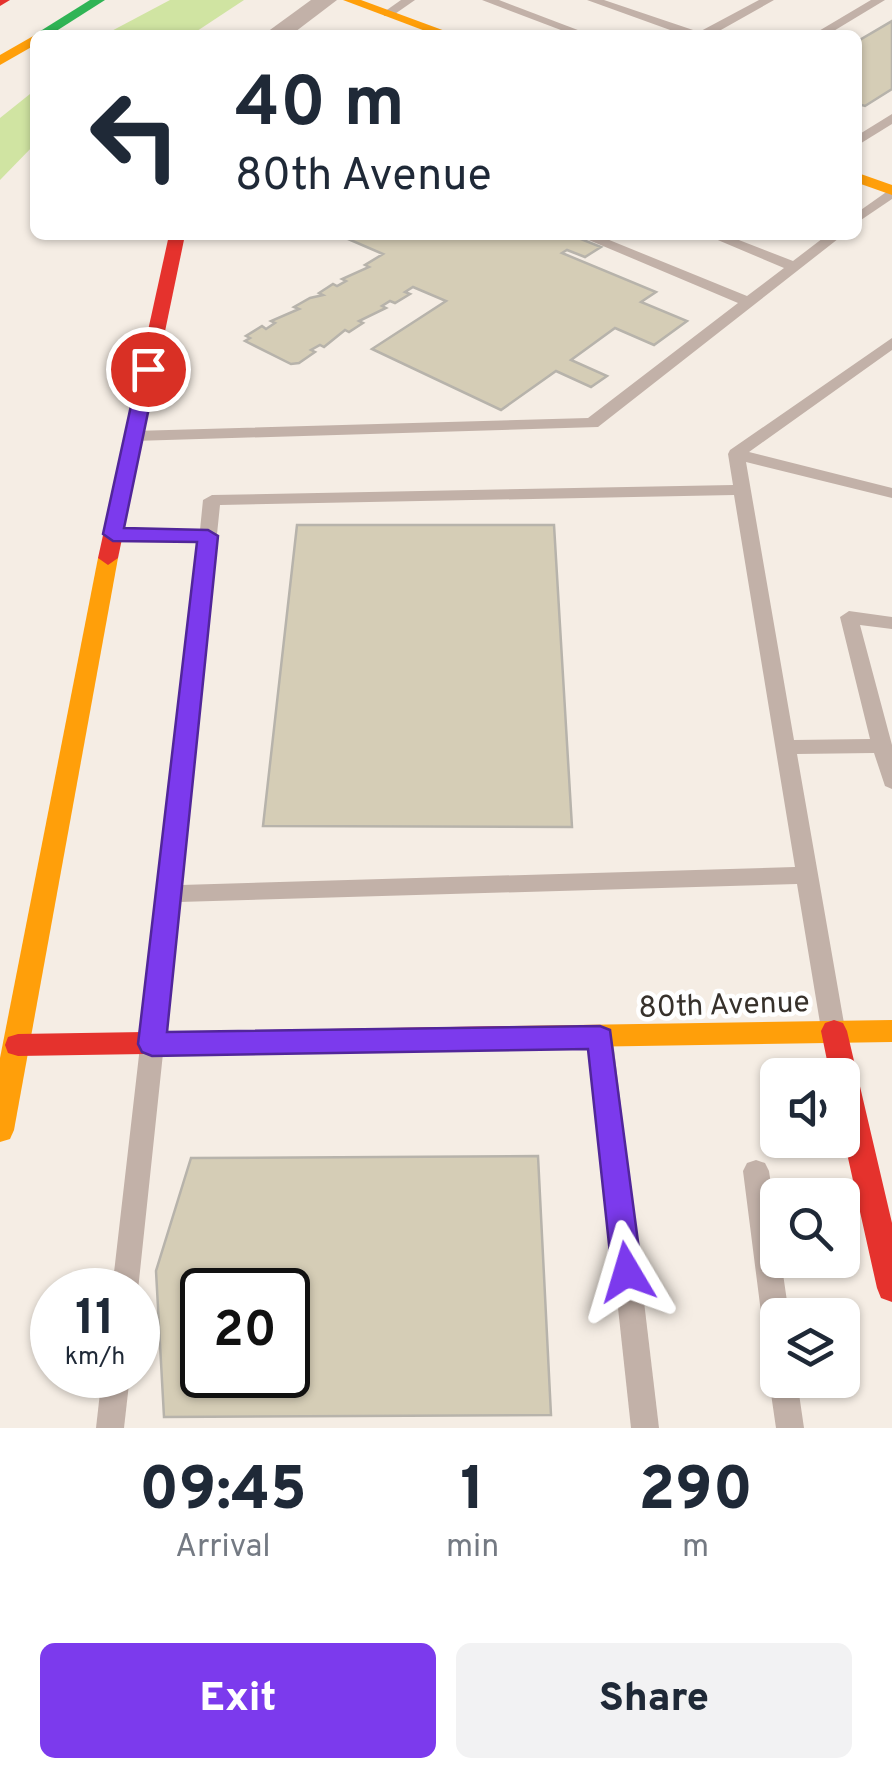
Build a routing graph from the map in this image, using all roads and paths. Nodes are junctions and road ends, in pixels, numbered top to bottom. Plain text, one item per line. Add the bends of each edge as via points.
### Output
1 (99, 0) edge
2 (326, 0) edge
3 (349, 0) edge
4 (409, 0) edge
5 (488, 0) edge
6 (593, 0) edge
7 (768, 0) edge
8 (879, 0) edge
9 (388, 14) junction
10 (50, 30) edge
11 (283, 30) edge
12 (434, 30) edge
13 (571, 30) edge
14 (685, 30) edge
15 (710, 30) edge
16 (827, 30) edge
17 (30, 42) edge
18 (0, 61) edge
19 (892, 118) edge
20 (885, 129) edge
21 (862, 180) edge
22 (892, 191) edge
23 (862, 215) edge
24 (175, 240) edge
25 (596, 240) edge
26 (725, 240) edge
27 (829, 240) edge
28 (794, 266) junction
29 (750, 302) junction
30 (892, 343) edge
31 (134, 436) junction
32 (736, 454) junction
33 (742, 490) junction
34 (892, 492) edge
35 (113, 534) junction
36 (208, 536) junction
37 (892, 623) edge
38 (882, 746) junction
39 (786, 747) junction
40 (892, 780) edge
41 (807, 875) junction
42 (168, 894) junction
43 (834, 1031) junction
44 (892, 1031) edge
45 (600, 1038) junction
46 (152, 1044) junction
47 (18, 1045) junction
48 (0, 1130) edge
49 (756, 1171) dead end
50 (884, 1217) edge
51 (127, 1268) edge
52 (892, 1288) edge
53 (773, 1298) edge
54 (113, 1398) edge
55 (786, 1398) edge
56 (110, 1428) edge
57 (645, 1428) edge
58 (790, 1428) edge

1 - 10 main road
2 - 11 street
3 - 9 main road
4 - 9 lane
5 - 13 lane
6 - 14 lane
7 - 15 lane
8 - 16 lane
9 - 12 main road
17 - 18 main road
19 - 20 lane
21 - 22 main road
22 - 23 lane
24 - 31 main road
25 - 29 lane
26 - 28 lane
27 - 28 lane
28 - 29 lane
29 - 31 lane via 592,423
30 - 32 lane
31 - 35 main road
32 - 33 lane
32 - 34 lane
33 - 36 lane via 212,500
33 - 39 lane
35 - 36 lane
35 - 47 main road
36 - 42 lane
37 - 38 lane via 848,618
38 - 39 lane
38 - 40 lane
39 - 41 lane
41 - 42 lane
41 - 43 lane
42 - 46 lane
43 - 44 main road, 80th Avenue
43 - 45 main road, 80th Avenue
43 - 50 main road
45 - 46 main road, 80th Avenue
45 - 57 lane
46 - 47 main road, 80th Avenue
46 - 51 lane
47 - 48 main road
49 - 53 lane
50 - 52 main road
54 - 56 lane
55 - 58 lane

